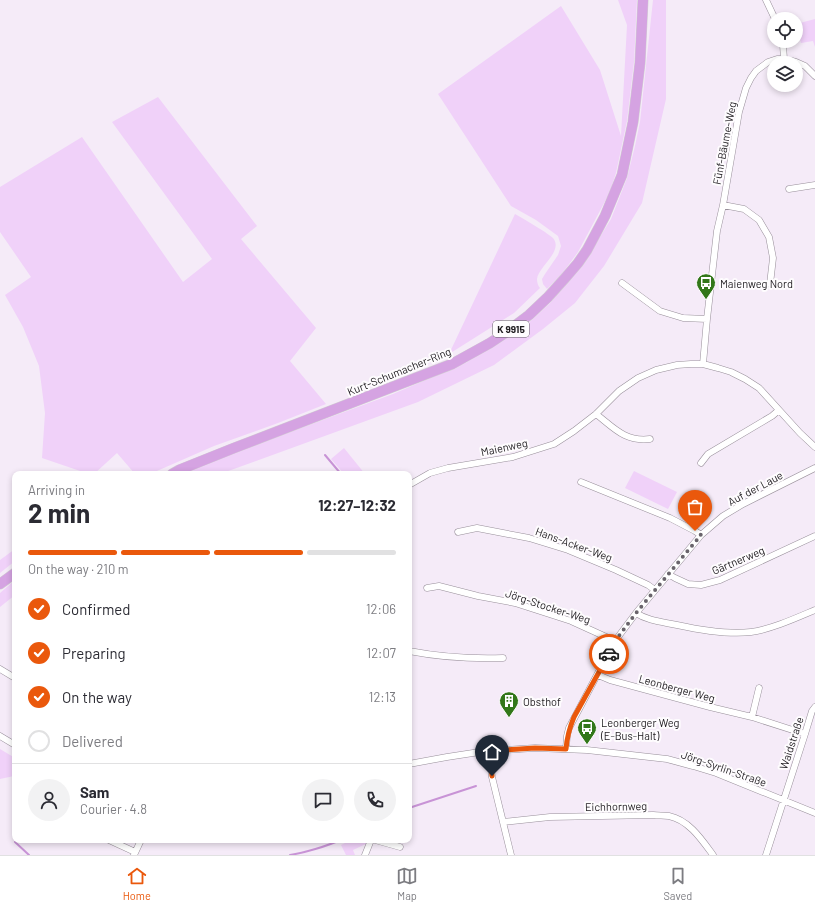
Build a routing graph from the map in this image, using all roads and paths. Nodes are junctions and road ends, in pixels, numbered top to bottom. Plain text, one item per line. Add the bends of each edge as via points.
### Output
1 (643, 0) edge
2 (766, 0) edge
3 (772, 12) edge
4 (767, 63) edge
5 (803, 65) edge
6 (815, 76) edge
7 (815, 185) edge
8 (789, 188) dead end
9 (723, 205) junction
10 (622, 283) dead end
11 (770, 284) dead end
12 (707, 319) junction
13 (703, 364) junction
14 (779, 410) junction
15 (596, 414) junction
16 (650, 439) dead end
17 (815, 447) edge
18 (701, 464) dead end
19 (815, 468) edge
20 (177, 471) edge
21 (580, 482) dead end
22 (412, 483) edge
23 (458, 532) dead end
24 (701, 535) junction
25 (815, 536) edge
26 (668, 574) junction
27 (12, 575) edge
28 (0, 584) edge
29 (427, 588) dead end
30 (655, 590) junction
31 (815, 610) edge
32 (636, 613) junction
33 (615, 641) junction
34 (412, 652) edge
35 (503, 658) dead end
36 (0, 669) edge
37 (598, 675) junction
38 (12, 676) edge
39 (759, 688) dead end
40 (815, 707) edge
41 (752, 717) junction
42 (804, 734) junction
43 (0, 736) edge
44 (12, 743) edge
45 (566, 749) junction
46 (489, 751) junction
47 (412, 763) edge
48 (783, 800) junction
49 (815, 813) edge
50 (503, 822) junction
51 (116, 843) edge
52 (139, 843) edge
53 (371, 843) edge
54 (386, 843) edge
55 (400, 847) dead end
56 (134, 853) edge
57 (365, 855) edge
58 (511, 855) edge
59 (714, 855) edge
60 (766, 855) edge

1 - 20 main road, Kurt-Schumacher-Ring / K 9915 via 635,107 622,175 606,216 587,250 548,297 508,331 452,364
2 - 3 street
4 - 9 street, Fünf-Bäume-Weg via 756,70 746,88 739,112
5 - 6 street
7 - 8 street
9 - 11 street via 753,214 762,225 769,237 773,258
9 - 12 street, Fünf-Bäume-Weg via 716,237
10 - 12 street via 660,311 684,318
12 - 13 street, Fünf-Bäume-Weg
13 - 14 street, Maienweg via 745,379 759,388
13 - 15 street, Maienweg via 677,365 638,378 619,391
14 - 17 street, Maienweg
14 - 18 street via 708,454
15 - 16 street via 623,435 633,439
15 - 22 street, Maienweg via 554,444 513,457 448,468 430,473
19 - 24 street, Auf der Laue via 743,504 723,516
21 - 24 street via 670,518
23 - 30 street, Hans-Acker-Weg via 477,528 529,538 602,564
24 - 26 street, Auf der Laue
25 - 26 street, Gärtnerweg via 720,580 701,585 688,584
26 - 30 street, Auf der Laue
27 - 28 main road
29 - 33 street, Jörg-Stocker-Weg via 439,586 514,603 571,621
30 - 32 street, Auf der Laue
31 - 32 street via 751,632 692,628 650,620
32 - 33 street, Auf der Laue
33 - 37 street, Auf der Laue
34 - 35 street via 478,659
36 - 38 street
37 - 41 street, Leonberger Weg
37 - 45 street, Auf der Laue via 569,728
39 - 41 street
40 - 42 street, Waidstraße
41 - 42 street, Leonberger Weg
42 - 48 street, Waidstraße
43 - 44 street
45 - 46 street, Jörg-Syrlin-Straße
45 - 48 street, Jörg-Syrlin-Straße via 667,759 716,773
46 - 47 street, Jörg-Syrlin-Straße
46 - 50 street via 492,777
48 - 49 street, Jörg-Syrlin-Straße
48 - 60 street, Waidstraße
50 - 58 street
50 - 59 street, Eichhornweg via 550,817 670,816 695,831
51 - 56 street
52 - 56 street
53 - 57 street
54 - 55 street

